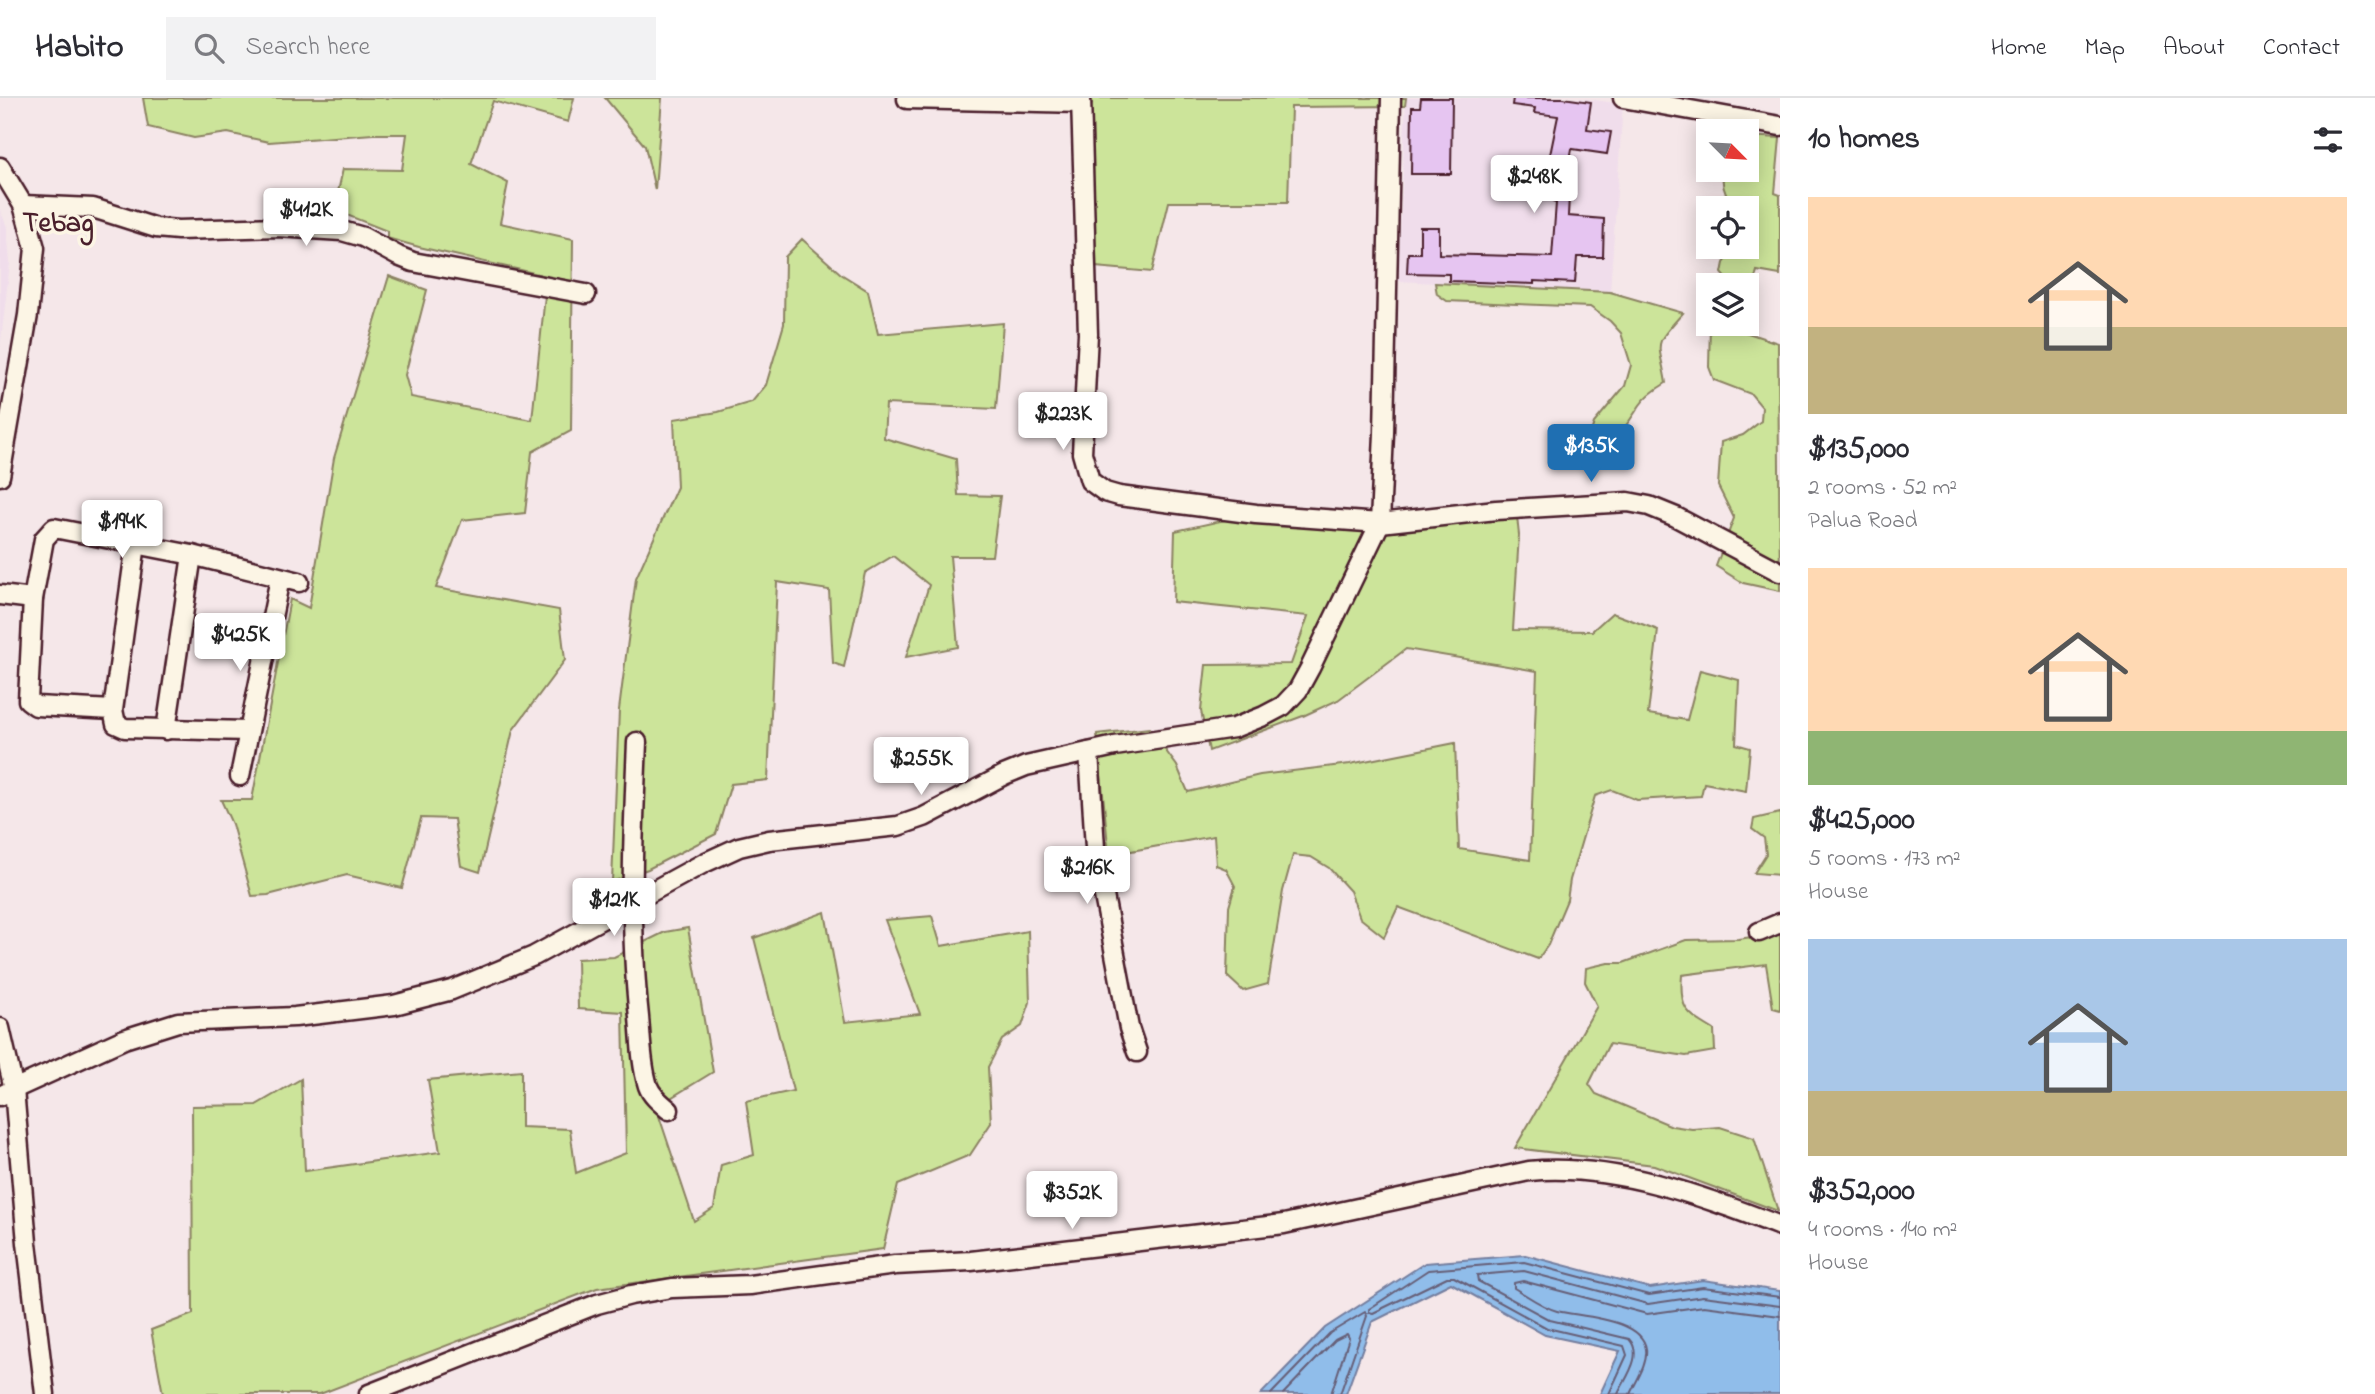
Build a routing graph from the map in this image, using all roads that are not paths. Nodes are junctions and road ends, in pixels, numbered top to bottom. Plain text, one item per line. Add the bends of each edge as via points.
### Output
1 (1391, 98) edge
2 (1623, 98) edge
3 (907, 99) edge
4 (1081, 101) edge
5 (1780, 126) edge
6 (0, 167) edge
7 (23, 205) junction
8 (586, 294) dead end
9 (0, 476) edge
10 (1380, 523) junction
11 (135, 544) junction
12 (192, 555) junction
13 (1780, 572) edge
14 (280, 578) junction
15 (299, 582) dead end
16 (0, 595) edge
17 (33, 599) junction
18 (113, 710) junction
19 (166, 730) junction
20 (248, 731) junction
21 (637, 742) dead end
22 (1089, 752) junction
23 (240, 776) dead end
24 (632, 904) junction
25 (1780, 923) edge
26 (1759, 932) dead end
27 (0, 1028) edge
28 (1137, 1052) dead end
29 (7, 1092) edge
30 (669, 1110) dead end
31 (1780, 1226) edge
32 (45, 1394) edge
33 (369, 1394) edge

1 - 10 street
2 - 5 street
3 - 4 street
4 - 10 street via 1088,334 1082,453 1090,481 1105,492 1131,498
6 - 7 street
7 - 8 street via 93,208 156,228 178,230 277,227 342,232 363,237 413,262
7 - 9 street via 33,235 34,265
10 - 13 street via 1628,502 1676,517
10 - 22 street via 1310,668 1283,706 1234,728
11 - 12 street
11 - 17 street via 54,528 44,540
11 - 18 street
12 - 14 street
12 - 19 street
14 - 15 street
14 - 20 street
16 - 17 street
17 - 18 street via 28,700 36,706
18 - 19 street via 120,727
19 - 20 street
20 - 23 street
21 - 24 street
22 - 24 street via 1026,766 924,817 898,825 739,847
22 - 28 street via 1095,848
24 - 29 street via 534,956 452,989 394,1005 295,1017 178,1021 124,1039
24 - 30 street via 644,1071 653,1095
25 - 26 street
27 - 29 street
29 - 32 street
31 - 33 street via 1663,1186 1561,1168 1529,1171 1284,1224 631,1295 597,1304

